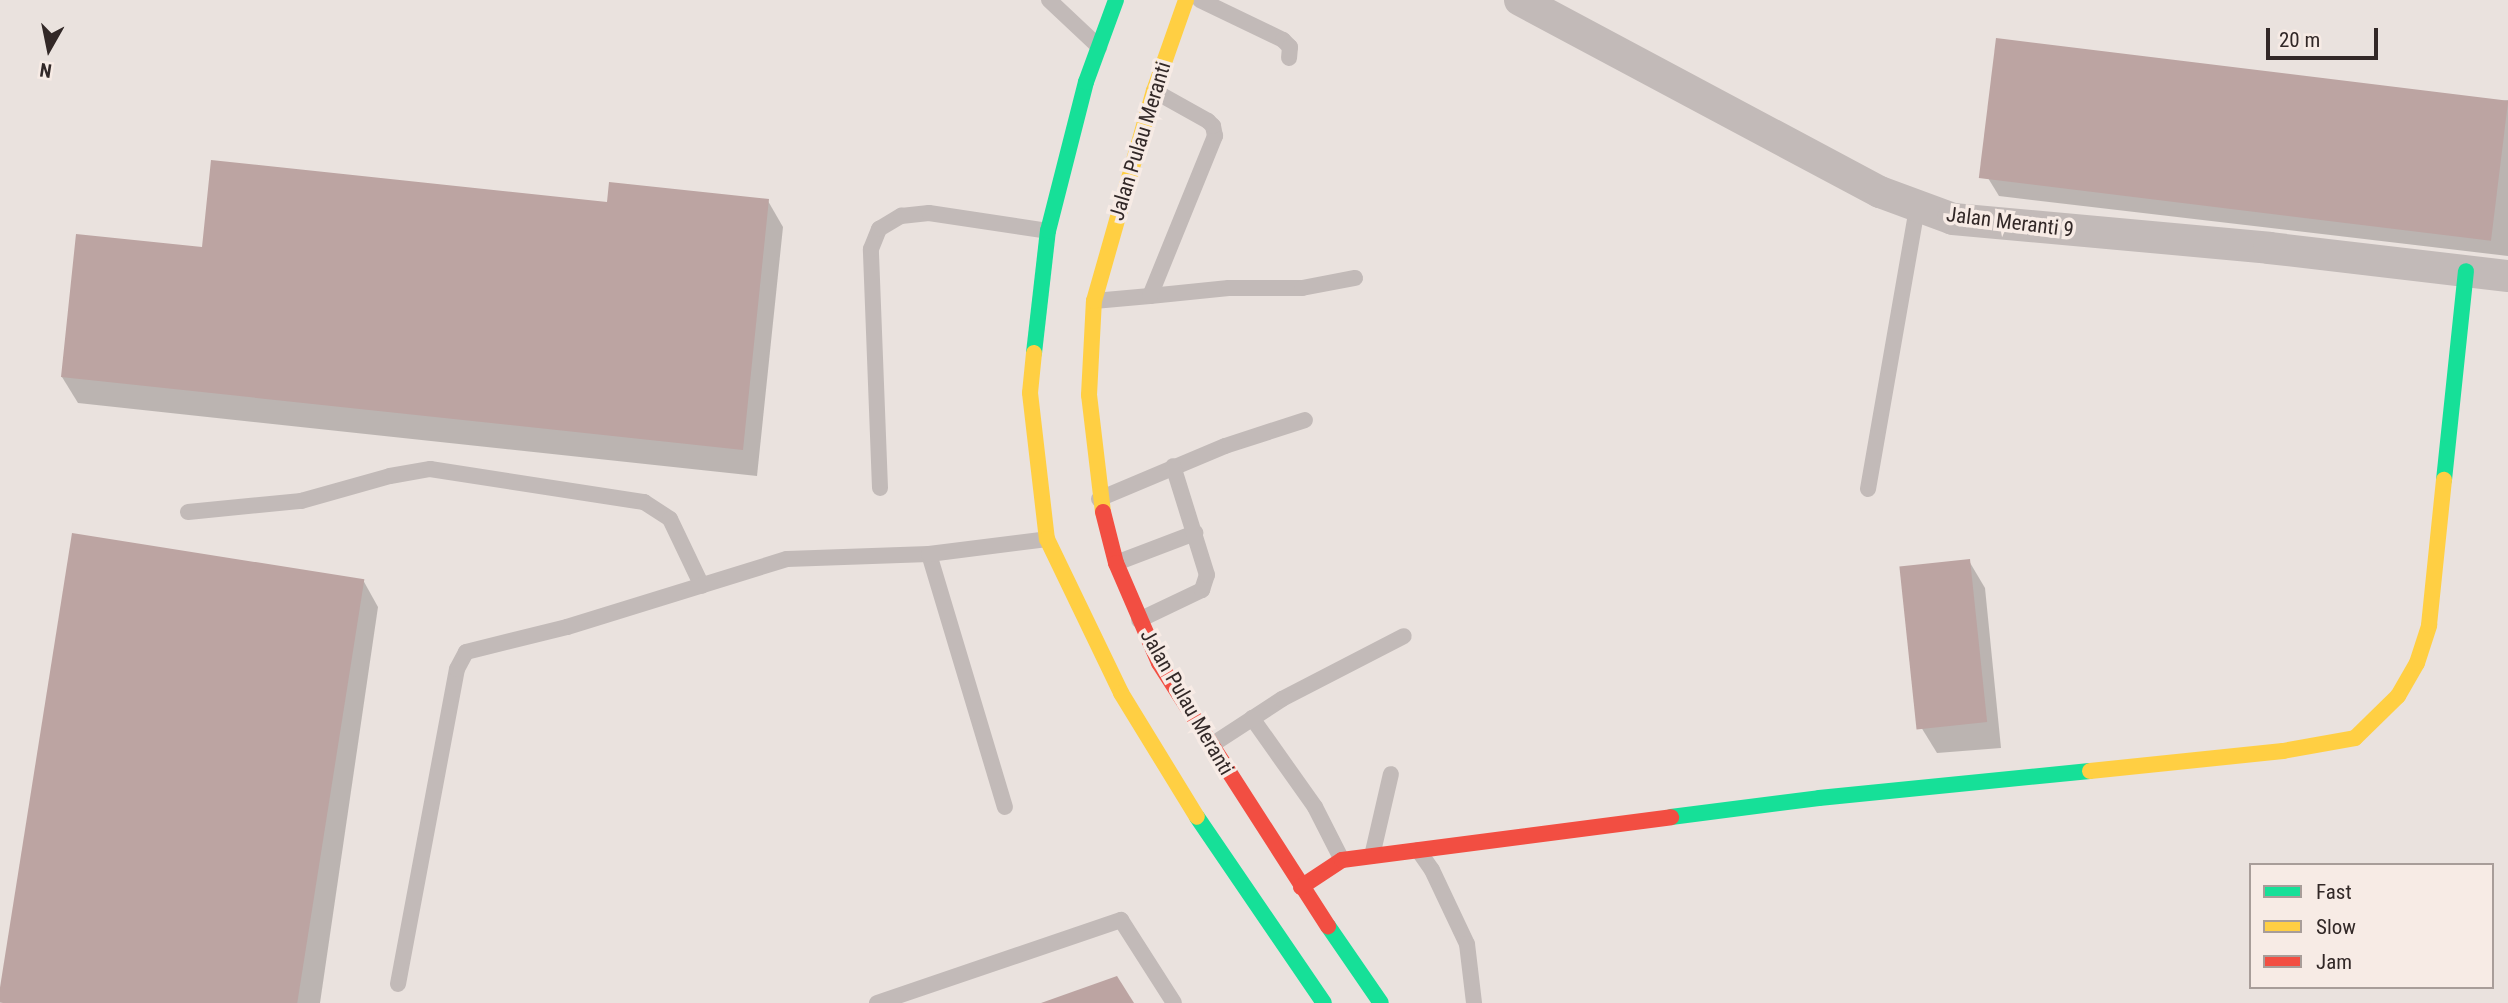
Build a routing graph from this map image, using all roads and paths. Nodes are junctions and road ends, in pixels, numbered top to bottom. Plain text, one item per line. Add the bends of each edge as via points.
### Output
1 (1049, 0) edge
2 (1116, 0) edge
3 (1186, 0) edge
4 (1200, 0) edge
5 (1520, 0) edge
6 (1099, 47) junction
7 (1289, 58) dead end
8 (1154, 91) junction
9 (1917, 208) junction
10 (1048, 231) junction
11 (2466, 271) junction
12 (2508, 276) edge
13 (1355, 278) dead end
14 (1150, 296) junction
15 (1094, 301) junction
16 (1305, 419) dead end
17 (1173, 466) junction
18 (880, 488) dead end
19 (1868, 489) dead end
20 (1099, 499) junction
21 (188, 512) dead end
22 (1195, 533) junction
23 (1047, 539) junction
24 (929, 554) junction
25 (1116, 563) junction
26 (702, 586) junction
27 (1139, 620) junction
28 (1404, 636) dead end
29 (1252, 718) junction
30 (1210, 746) junction
31 (1391, 774) dead end
32 (1006, 807) dead end
33 (1418, 850) junction
34 (1372, 856) junction
35 (1342, 860) junction
36 (1301, 887) junction
37 (398, 984) dead end
38 (877, 1003) edge
39 (1174, 1003) edge
40 (1324, 1003) edge
41 (1381, 1003) edge
42 (1474, 1003) edge

1 - 6 lane
2 - 6 main road
3 - 8 main road, Jalan Pulau Meranti
4 - 7 lane via 1283,40 1290,47
5 - 9 street, Jalan Meranti 9
6 - 10 main road
8 - 14 lane via 1208,121 1214,136
8 - 15 main road, Jalan Pulau Meranti
9 - 11 street, Jalan Meranti 9 via 1953,219
9 - 19 lane
10 - 18 lane via 929,213 901,216 879,229 871,249
10 - 23 main road via 1030,393
11 - 12 street, Jalan Meranti 9
11 - 33 main road via 2428,625 2417,663 2398,696 2355,738 2283,751 1819,798
13 - 14 lane via 1302,288 1229,288
14 - 15 lane
15 - 20 main road, Jalan Pulau Meranti via 1089,396
16 - 17 lane
17 - 20 lane
17 - 22 lane
20 - 25 main road, Jalan Pulau Meranti
21 - 26 lane via 301,501 430,469 644,502 670,519
22 - 25 lane
22 - 27 lane via 1207,575 1202,590
23 - 24 lane
23 - 40 main road via 1121,692 1173,781
24 - 26 lane via 787,559
24 - 32 lane
25 - 27 main road, Jalan Pulau Meranti
26 - 37 lane via 466,652 457,668
27 - 30 main road, Jalan Pulau Meranti via 1159,663
28 - 29 lane
29 - 30 lane
29 - 35 lane via 1315,807
30 - 36 main road, Jalan Pulau Meranti
31 - 34 lane
33 - 34 main road
33 - 42 lane via 1467,944
34 - 35 main road
35 - 36 main road
36 - 41 main road, Jalan Pulau Meranti
38 - 39 lane via 1121,920

